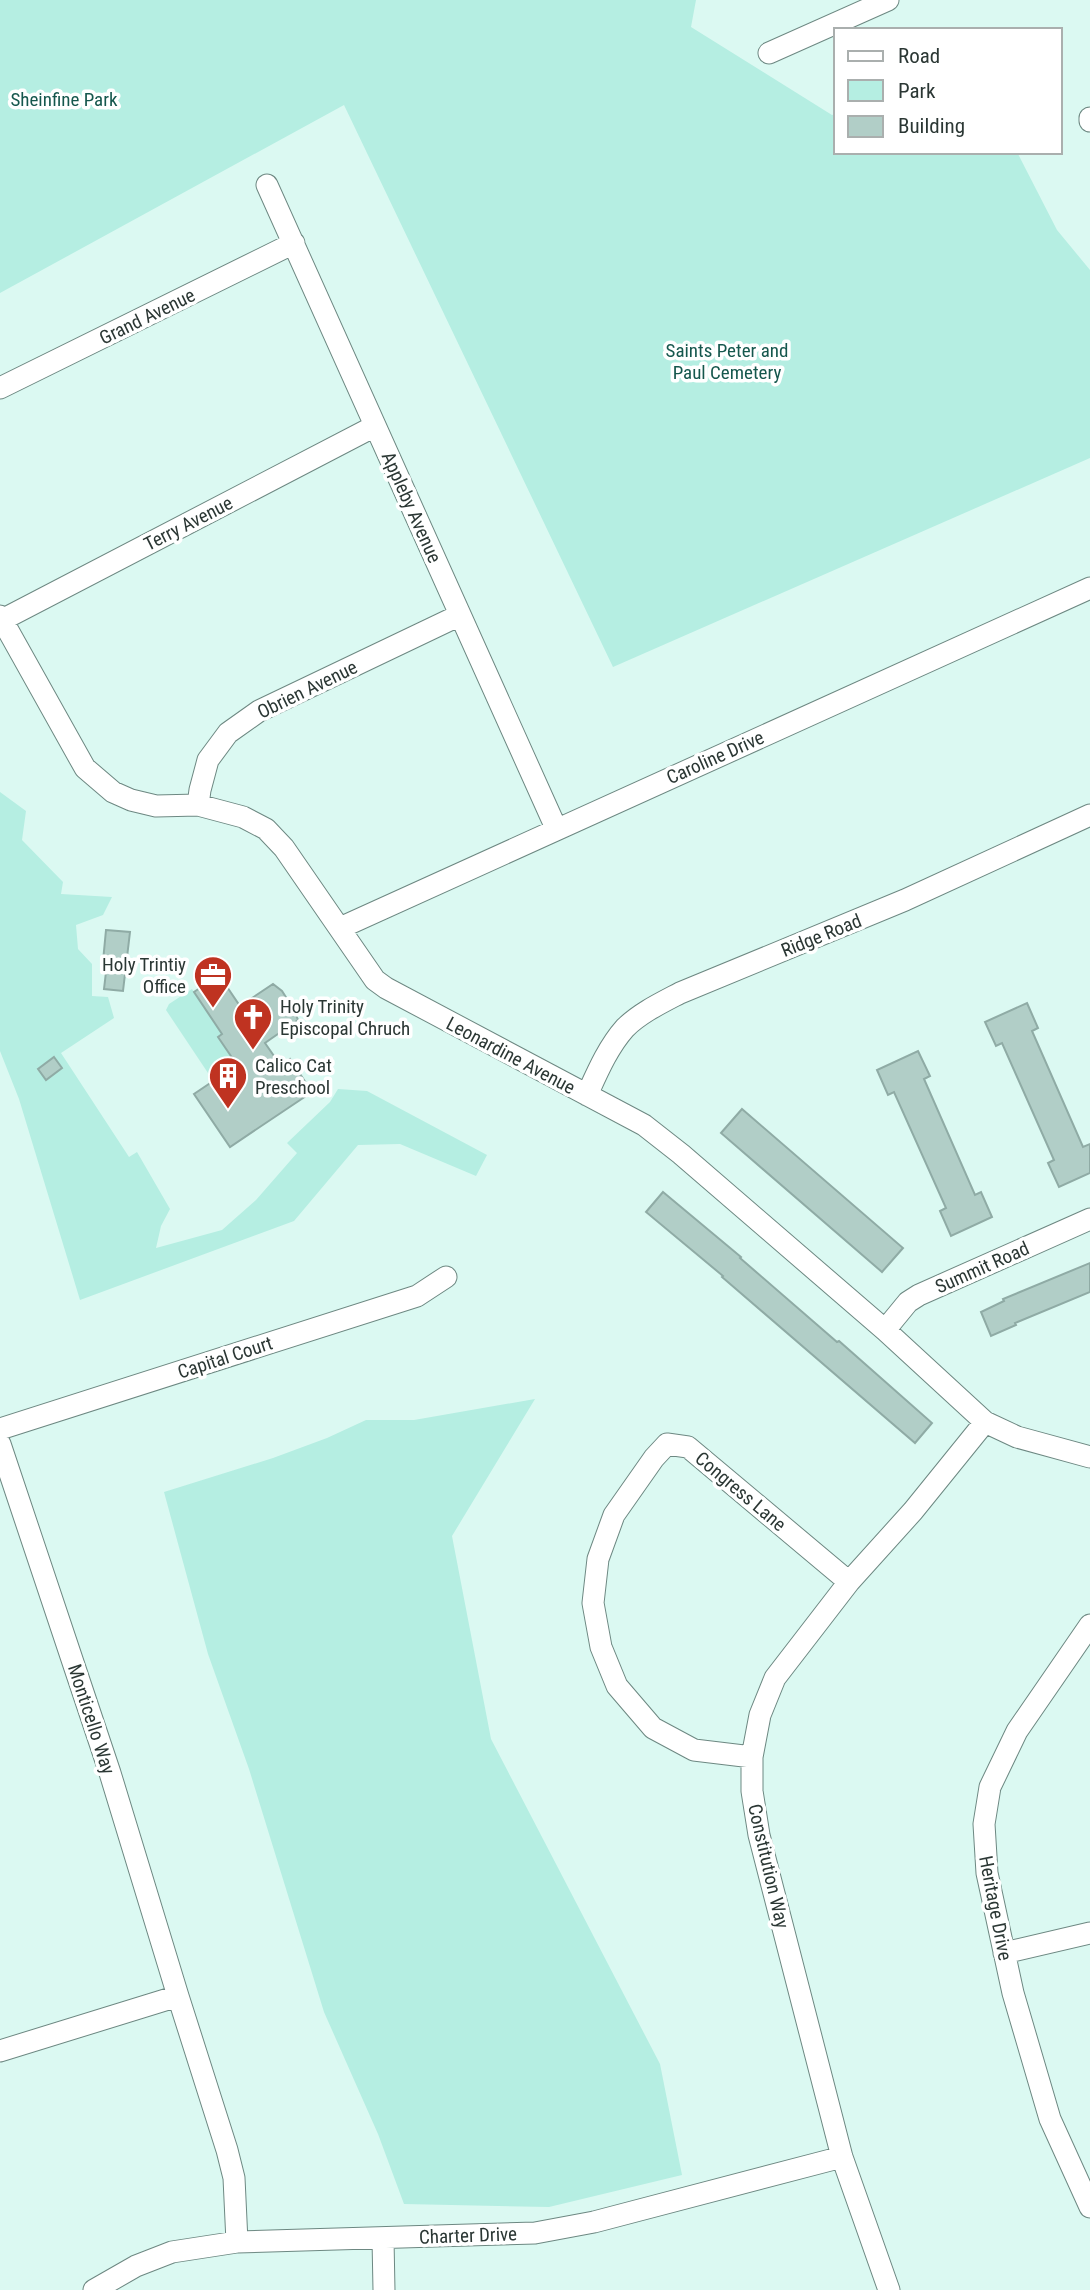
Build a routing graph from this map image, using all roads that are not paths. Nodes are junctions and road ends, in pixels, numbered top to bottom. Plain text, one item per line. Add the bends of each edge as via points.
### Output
1 (888, 0) edge
2 (769, 53) dead end
3 (267, 185) dead end
4 (294, 243) junction
5 (0, 388) edge
6 (376, 426) junction
7 (1090, 588) edge
8 (460, 615) junction
9 (1, 619) edge
10 (198, 805) junction
11 (1090, 815) edge
12 (556, 828) junction
13 (340, 928) junction
14 (587, 1095) junction
15 (1090, 1219) edge
16 (446, 1277) dead end
17 (885, 1330) junction
18 (985, 1422) junction
19 (0, 1429) edge
20 (0, 1444) edge
21 (1090, 1457) edge
22 (849, 1582) junction
23 (1090, 1625) edge
24 (752, 1757) junction
25 (1090, 1933) edge
26 (1004, 1953) junction
27 (178, 1996) junction
28 (0, 2051) edge
29 (842, 2157) junction
30 (1090, 2207) edge
31 (383, 2239) junction
32 (237, 2242) junction
33 (94, 2290) edge
34 (384, 2290) edge
35 (889, 2290) edge

1 - 2 street
3 - 4 street, Appleby Avenue
4 - 5 street, Grand Avenue
4 - 6 street, Appleby Avenue
6 - 8 street, Appleby Avenue
6 - 9 street, Terry Avenue
7 - 12 street, Caroline Drive
8 - 10 street, Obrien Avenue via 259,711 228,733 208,760
8 - 12 street, Appleby Avenue
9 - 10 street, Leonardine Avenue via 85,768 113,792 131,800 156,806
10 - 13 street, Leonardine Avenue via 243,817 266,830 284,848
11 - 14 street, Ridge Road via 649,1009 625,1028
12 - 13 street, Caroline Drive
13 - 14 street, Leonardine Avenue via 358,958 386,988
14 - 17 street, Leonardine Avenue via 643,1125 681,1154
15 - 17 street, Summit Road via 919,1295
16 - 19 street, Capital Court via 417,1296
17 - 18 street, Leonardine Avenue
18 - 21 street, Leonardine Avenue via 1017,1437
18 - 22 street, Constitution Way
20 - 27 street, Monticello Way via 110,1773
22 - 24 street, Constitution Way via 775,1678 760,1715
22 - 24 street, Congress Lane via 688,1447 667,1444 614,1515 598,1559 593,1603 601,1647 617,1686 653,1728 694,1750
23 - 26 street, Heritage Drive via 1017,1731 990,1787 984,1824 987,1873
24 - 29 street, Constitution Way via 759,1835
25 - 26 street
26 - 30 street, Heritage Drive via 1050,2119
27 - 28 street
27 - 32 street, Monticello Way via 232,2169
29 - 31 street, Charter Drive via 594,2222 535,2233
29 - 35 street, Constitution Way
31 - 32 street, Charter Drive
31 - 34 street
32 - 33 street, Charter Drive via 172,2252

